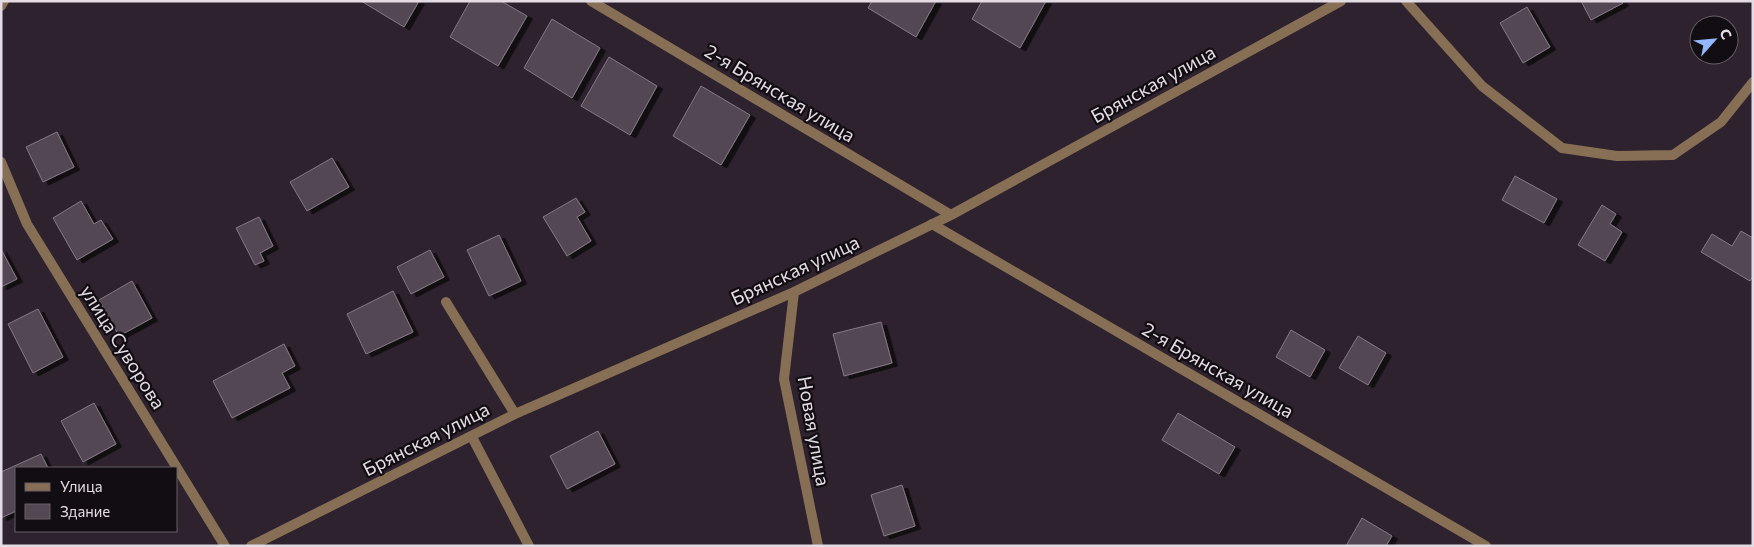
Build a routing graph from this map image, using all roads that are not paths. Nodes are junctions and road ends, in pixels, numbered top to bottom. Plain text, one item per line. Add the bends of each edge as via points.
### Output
1 (4, 1) edge
2 (591, 1) edge
3 (1341, 1) edge
4 (1406, 1) edge
5 (1, 6) edge
6 (1753, 82) edge
7 (1, 162) edge
8 (951, 215) junction
9 (932, 224) junction
10 (794, 292) junction
11 (446, 302) dead end
12 (515, 414) junction
13 (472, 437) junction
14 (176, 467) edge
15 (178, 470) edge
16 (225, 546) edge
17 (251, 546) edge
18 (528, 546) edge
19 (818, 546) edge
20 (1486, 546) edge

1 - 5 street
2 - 8 street, 2-я Брянская улица
3 - 8 street, Брянская улица
4 - 6 street via 1482,86 1562,148 1618,156 1673,155 1721,122
7 - 14 street, улица Суворова via 27,224
8 - 9 street, Брянская улица
9 - 10 street, Брянская улица
9 - 20 street, 2-я Брянская улица
10 - 12 street, Брянская улица
10 - 19 street, Новая улица via 784,379
11 - 12 street
12 - 13 street, Брянская улица
13 - 17 street, Брянская улица
13 - 18 street
15 - 16 street, улица Суворова

